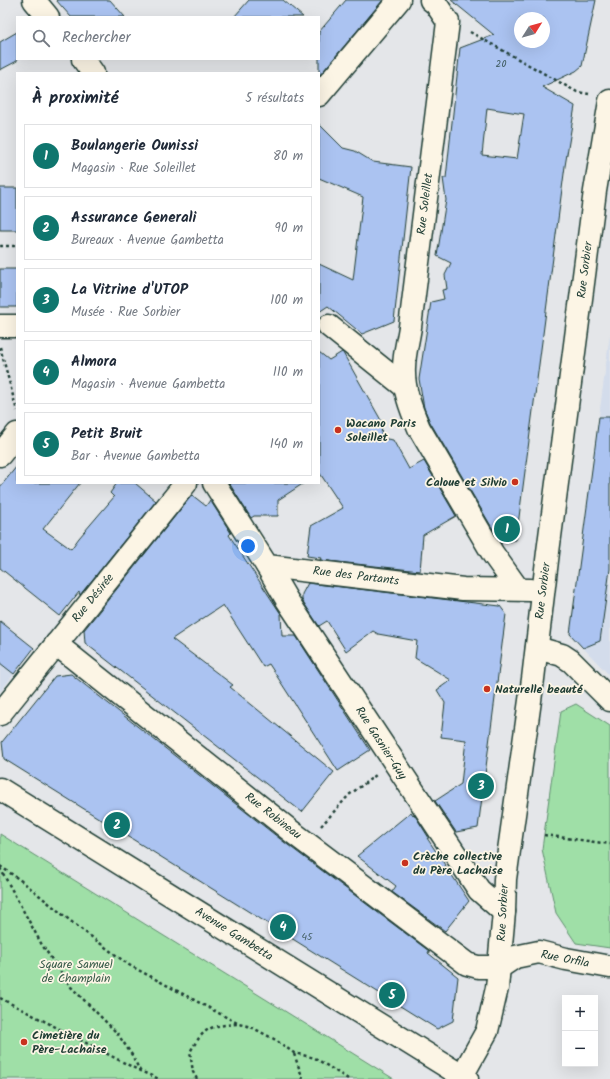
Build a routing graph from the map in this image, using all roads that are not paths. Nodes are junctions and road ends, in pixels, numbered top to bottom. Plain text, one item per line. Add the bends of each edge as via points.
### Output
1 (34, 0) edge
2 (399, 0) edge
3 (431, 0) edge
4 (47, 16) edge
5 (84, 60) edge
6 (92, 72) edge
7 (320, 94) edge
8 (602, 98) edge
9 (0, 326) edge
10 (16, 326) edge
11 (329, 326) dead end
12 (405, 387) junction
13 (16, 435) edge
14 (0, 455) edge
15 (185, 484) edge
16 (215, 484) edge
17 (267, 566) junction
18 (518, 589) junction
19 (543, 591) junction
20 (56, 644) junction
21 (537, 648) junction
22 (610, 700) edge
23 (0, 714) edge
24 (0, 789) edge
25 (504, 912) junction
26 (610, 966) edge
27 (500, 967) junction
28 (465, 1077) edge

1 - 4 street
2 - 7 street
3 - 12 street, Rue Soleillet via 448,22 405,352
5 - 6 street
8 - 19 street, Rue Sorbier via 595,191
9 - 10 street
11 - 12 street
12 - 18 street, Rue Soleillet via 419,428 494,554
13 - 14 street
15 - 20 street, Rue Désirée
16 - 17 street
17 - 18 street, Rue des Partants via 463,589
17 - 25 street, Rue Gasnier-Guy via 291,607 479,890
18 - 19 street, Rue des Partants
19 - 21 street, Rue Sorbier
20 - 23 street, Rue Désirée
20 - 27 street, Rue Robineau via 292,832 467,964
21 - 22 street via 571,661
21 - 25 street, Rue Sorbier via 505,879
24 - 28 street, Avenue Gambetta
25 - 27 street, Rue Sorbier
26 - 27 street, Rue Orfila via 539,952 515,957
27 - 28 street, Rue Sorbier via 487,1031

